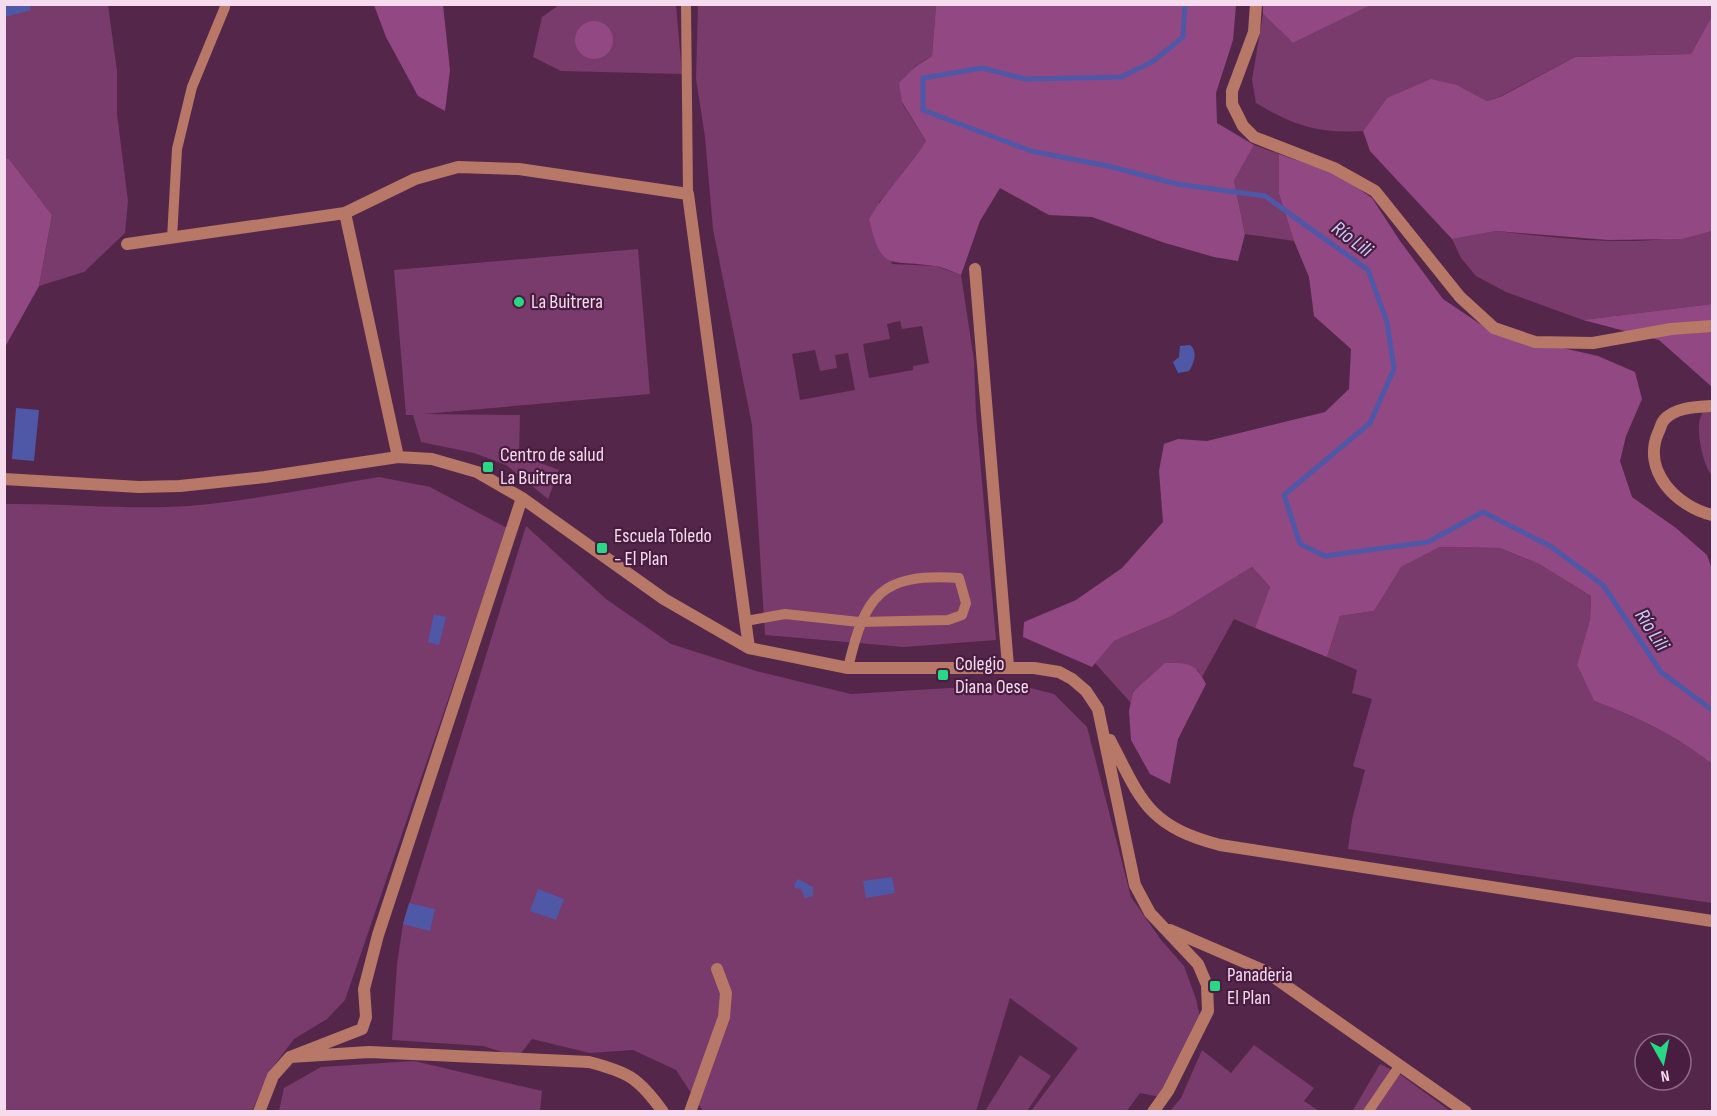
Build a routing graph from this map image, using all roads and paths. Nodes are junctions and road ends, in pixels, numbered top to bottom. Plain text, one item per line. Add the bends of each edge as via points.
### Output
1 (686, 4) edge
2 (1256, 4) edge
3 (225, 7) dead end
4 (688, 194) junction
5 (345, 213) junction
6 (172, 238) junction
7 (127, 244) dead end
8 (975, 269) dead end
9 (1713, 327) edge
10 (1713, 406) edge
11 (399, 457) junction
12 (4, 479) edge
13 (522, 498) junction
14 (1713, 515) edge
15 (746, 621) junction
16 (859, 622) junction
17 (749, 648) junction
18 (1008, 666) junction
19 (848, 668) junction
20 (1104, 730) junction
21 (1713, 921) edge
22 (1166, 928) junction
23 (717, 969) dead end
24 (290, 1057) junction
25 (1400, 1065) junction
26 (259, 1112) edge
27 (663, 1112) edge
28 (690, 1112) edge
29 (1153, 1112) edge
30 (1368, 1112) edge
31 (1466, 1112) edge

1 - 4 lane
2 - 9 street via 1254,32 1232,91 1232,104 1243,126 1254,137 1334,168 1375,191 1460,297 1494,328 1535,342 1593,343 1671,329
3 - 6 lane via 192,87 177,149
4 - 5 street via 519,169 458,167 415,179
4 - 15 street
5 - 6 street
5 - 11 street
6 - 7 street
8 - 18 street
10 - 14 street via 1686,408 1664,420 1653,446 1658,476 1676,497
11 - 12 street via 180,486
11 - 13 street via 432,459 477,472
13 - 17 street via 664,599
13 - 24 street via 378,935 364,990 366,1017 362,1029
15 - 16 lane via 785,614
15 - 17 street
16 - 16 lane via 875,596 891,584 959,578 965,592 962,615 948,620
16 - 19 lane
17 - 19 street
18 - 19 street
18 - 20 street via 1059,672 1072,679 1098,709
20 - 21 street via 1139,795 1160,821 1187,836 1220,845
20 - 22 street via 1135,885 1150,913
22 - 25 street via 1264,971
22 - 29 street via 1198,964 1207,985 1208,1011 1168,1091
23 - 28 street via 726,993 724,1017
24 - 26 street via 273,1076
24 - 27 street via 369,1052 589,1062 622,1071 650,1093
25 - 30 lane
25 - 31 street

